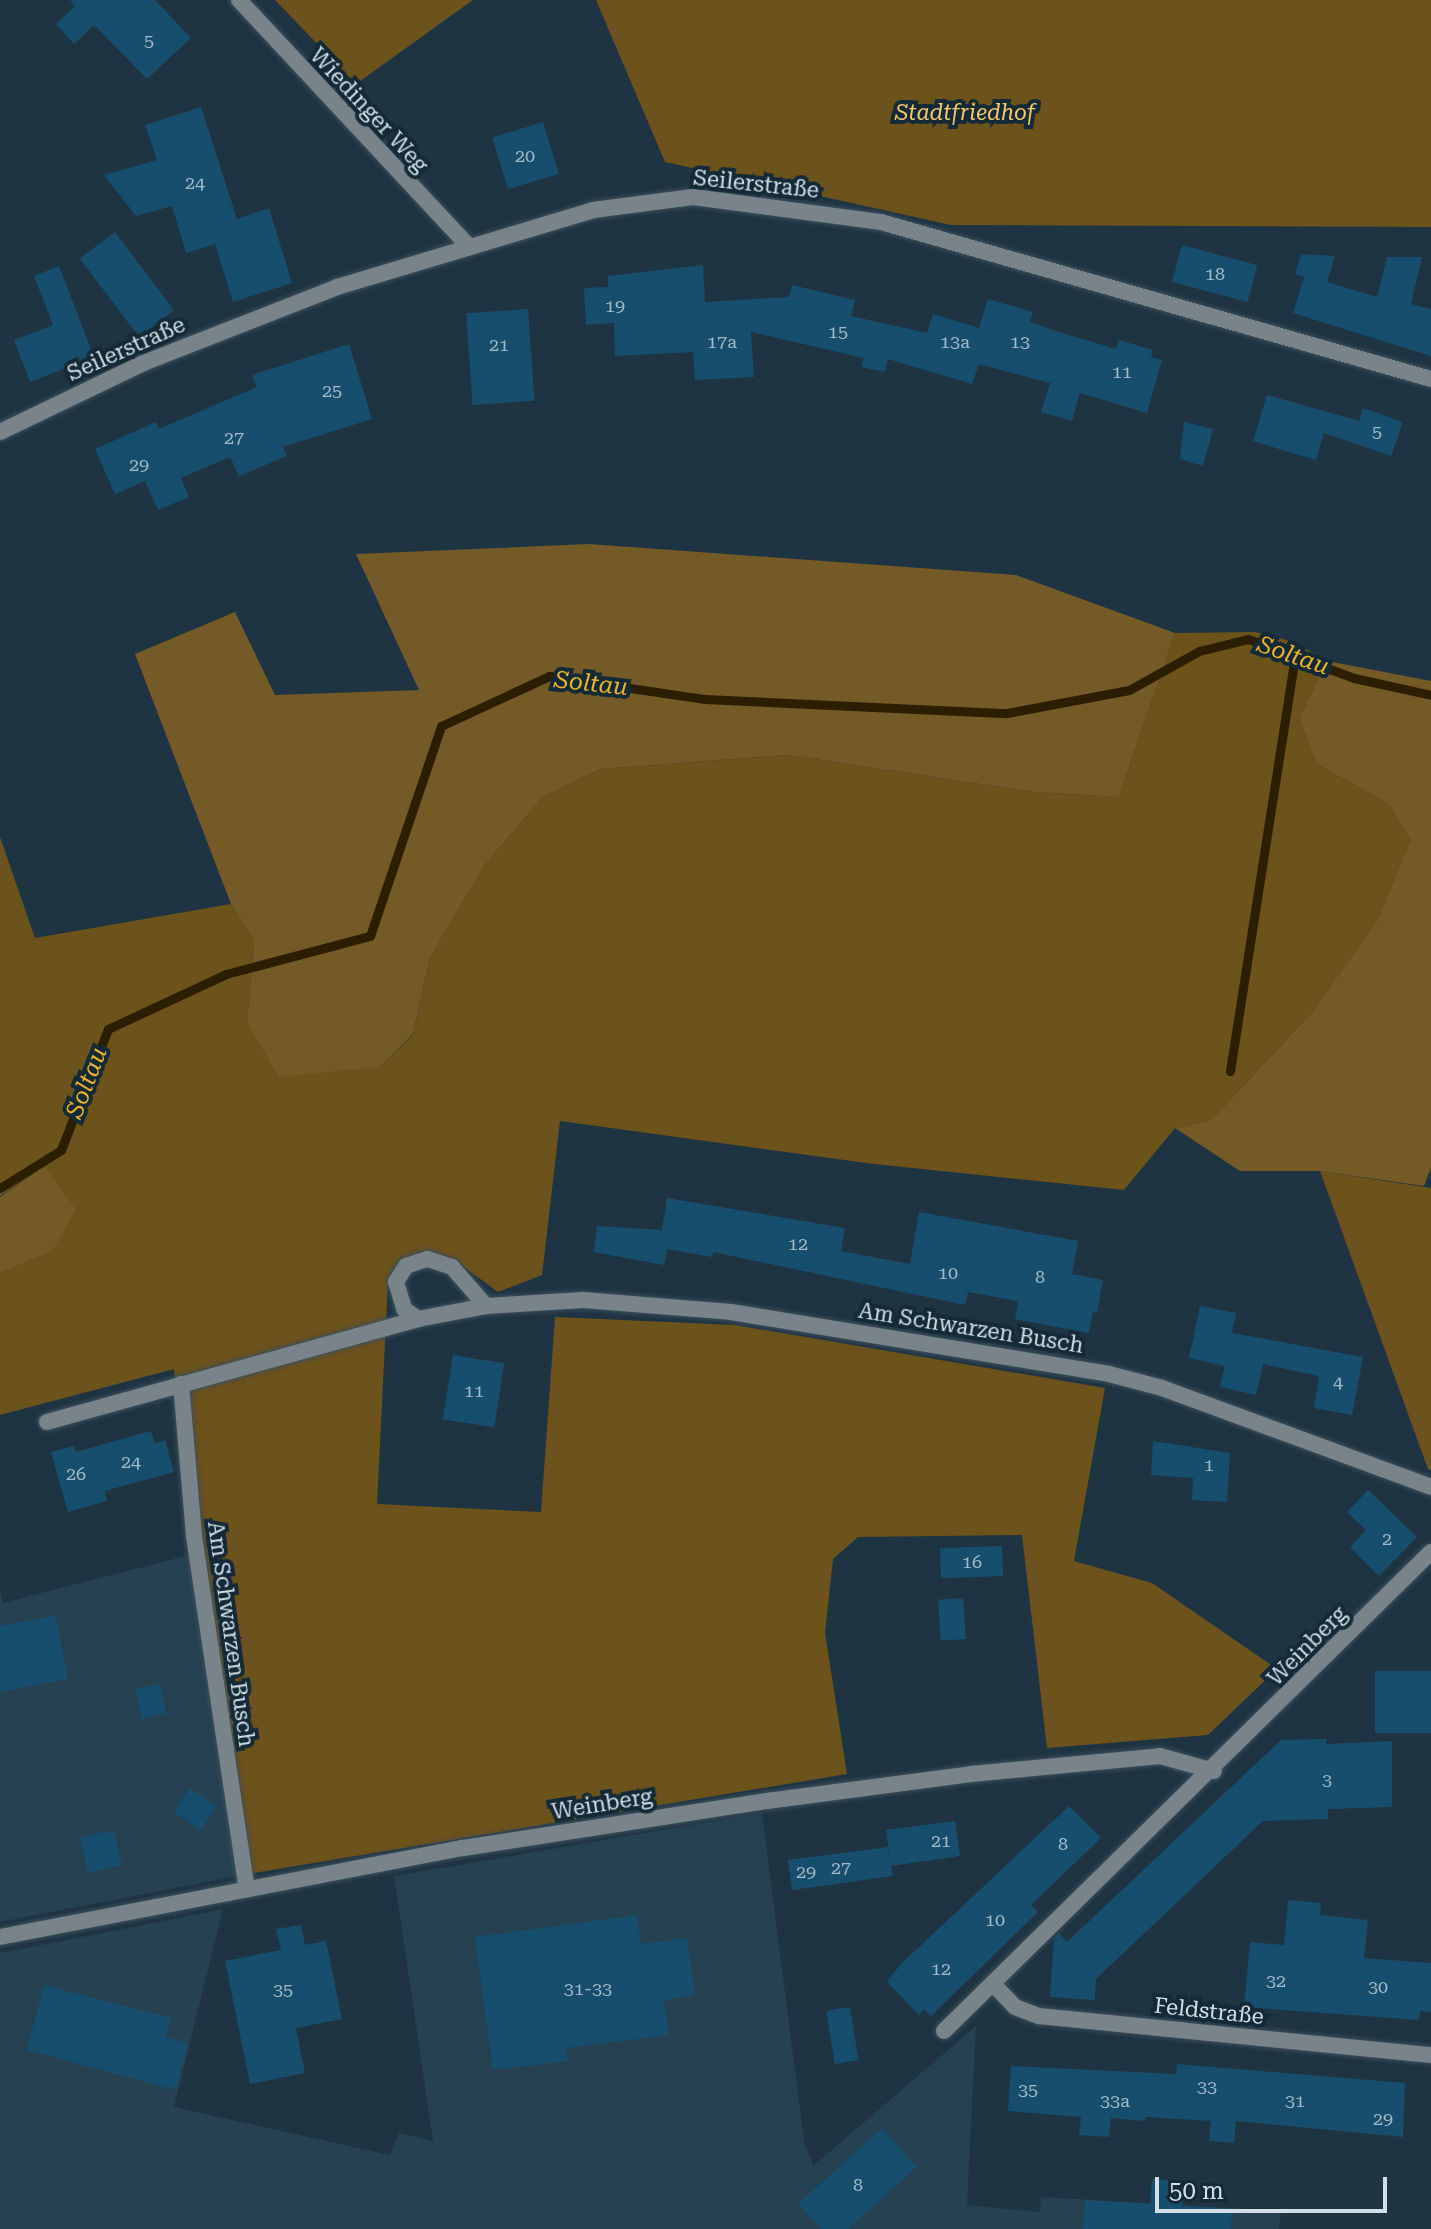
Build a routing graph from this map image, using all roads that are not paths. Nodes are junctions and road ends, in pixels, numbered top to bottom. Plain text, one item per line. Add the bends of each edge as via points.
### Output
1 (239, 0) edge
2 (469, 247) junction
3 (1431, 379) edge
4 (0, 432) edge
5 (486, 1306) junction
6 (418, 1319) junction
7 (181, 1384) junction
8 (47, 1422) dead end
9 (1431, 1487) edge
10 (1431, 1552) edge
11 (1214, 1771) junction
12 (247, 1889) junction
13 (0, 1937) edge
14 (994, 1985) junction
15 (944, 2031) dead end
16 (1431, 2055) edge

1 - 2 street, Wiedinger Weg
2 - 3 street, Seilerstraße via 593,210 658,199 721,199 881,222
2 - 4 street, Seilerstraße via 337,287 141,364
5 - 6 street, Am Schwarzen Busch
5 - 6 street via 452,1267 427,1259 406,1266 396,1282 404,1309
5 - 9 street, Am Schwarzen Busch via 583,1300 731,1312 1055,1363 1162,1388
6 - 7 street, Am Schwarzen Busch
7 - 8 street, Am Schwarzen Busch
7 - 12 street, Am Schwarzen Busch via 194,1536
10 - 11 street, Weinberg
11 - 12 street, Weinberg via 1160,1756 971,1774 665,1816
11 - 14 street, Weinberg
12 - 13 street, Weinberg
14 - 15 street, Weinberg
14 - 16 street, Feldstraße via 1015,2007 1039,2016

